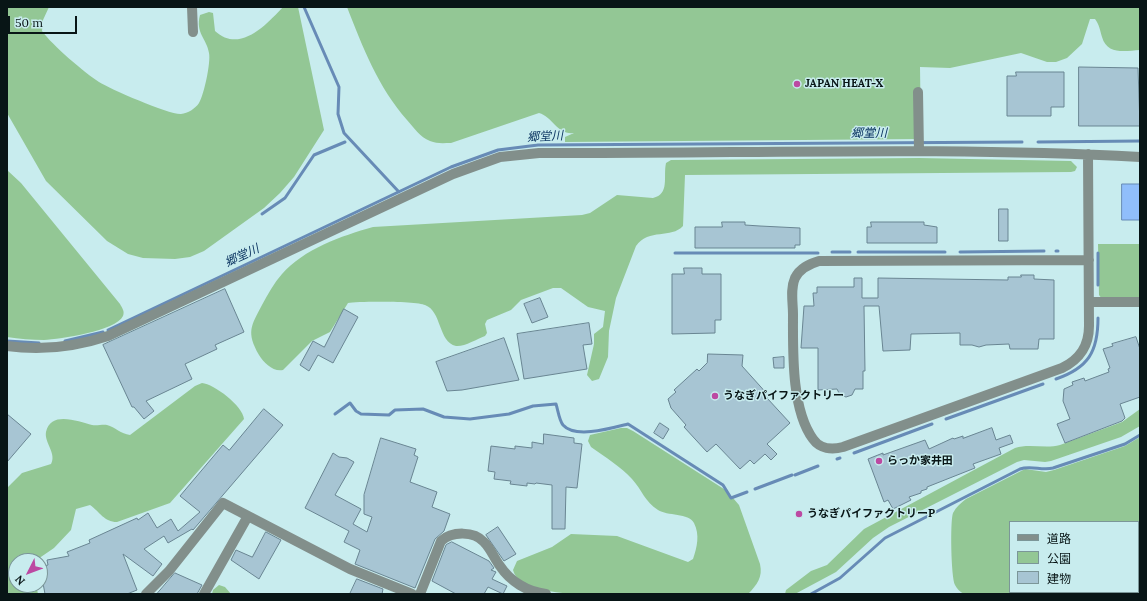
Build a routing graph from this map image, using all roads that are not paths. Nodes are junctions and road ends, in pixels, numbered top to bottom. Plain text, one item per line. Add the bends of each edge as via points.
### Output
1 (192, 7) edge
2 (193, 32) dead end
3 (918, 92) dead end
4 (919, 146) junction
5 (1088, 154) junction
6 (1140, 157) edge
7 (1089, 260) junction
8 (1089, 302) junction
9 (1140, 302) edge
10 (7, 346) edge
11 (248, 516) junction
12 (146, 594) edge
13 (204, 594) edge
14 (412, 594) edge
15 (420, 594) edge
16 (546, 594) edge

1 - 2 street
3 - 4 street
4 - 5 street
4 - 10 street via 539,153 500,158 470,167 408,194 108,336 63,347 29,349
5 - 6 street
5 - 7 street
7 - 8 street
7 - 8 street via 819,261 804,267 793,287 793,362 798,398 809,432 820,445 835,449 843,447 1062,368 1077,358 1087,344
8 - 9 street
11 - 12 street via 223,503 169,571
11 - 13 street
11 - 14 street via 350,569
15 - 16 street via 441,541 446,536 459,534 479,538 510,578 529,590

